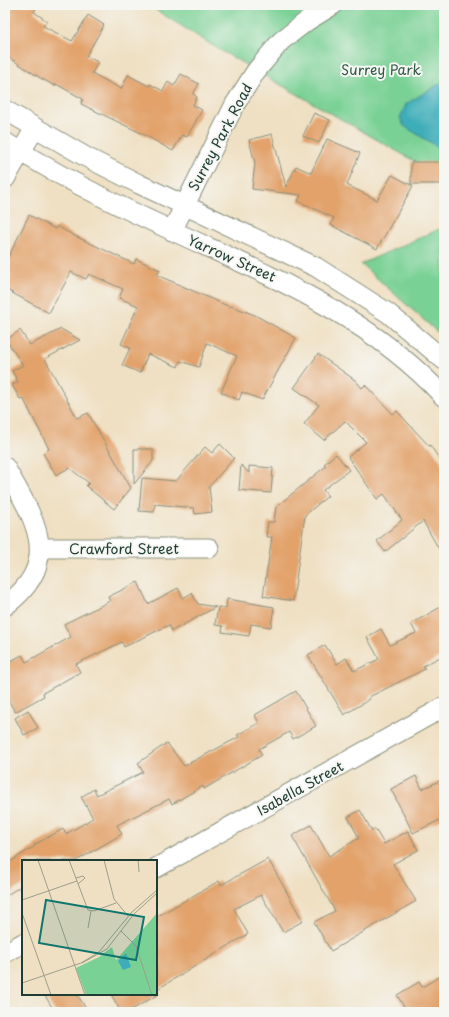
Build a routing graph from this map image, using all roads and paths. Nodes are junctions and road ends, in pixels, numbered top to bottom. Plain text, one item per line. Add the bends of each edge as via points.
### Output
1 (333, 5) edge
2 (5, 110) edge
3 (35, 128) junction
4 (5, 142) edge
5 (21, 152) junction
6 (5, 179) edge
7 (184, 206) junction
8 (172, 231) junction
9 (444, 360) edge
10 (444, 397) edge
11 (5, 467) edge
12 (39, 548) junction
13 (209, 548) dead end
14 (5, 606) edge
15 (444, 707) edge
16 (157, 867) edge
17 (22, 944) edge
18 (5, 953) edge

1 - 7 street, Surrey Park Road via 294,31 263,61 235,104
2 - 3 street, Yarrow Street
3 - 5 street
3 - 7 street, Yarrow Street
4 - 5 street, Yarrow Street
5 - 6 street
5 - 8 street, Yarrow Street
7 - 8 street, Surrey Park Road
7 - 9 street, Yarrow Street via 316,267 388,313
8 - 10 street, Yarrow Street via 279,279 326,304 386,344
11 - 12 street via 32,518 38,534
12 - 13 street, Crawford Street
12 - 14 street via 38,562 31,581 20,595
15 - 16 street, Isabella Street
17 - 18 street

